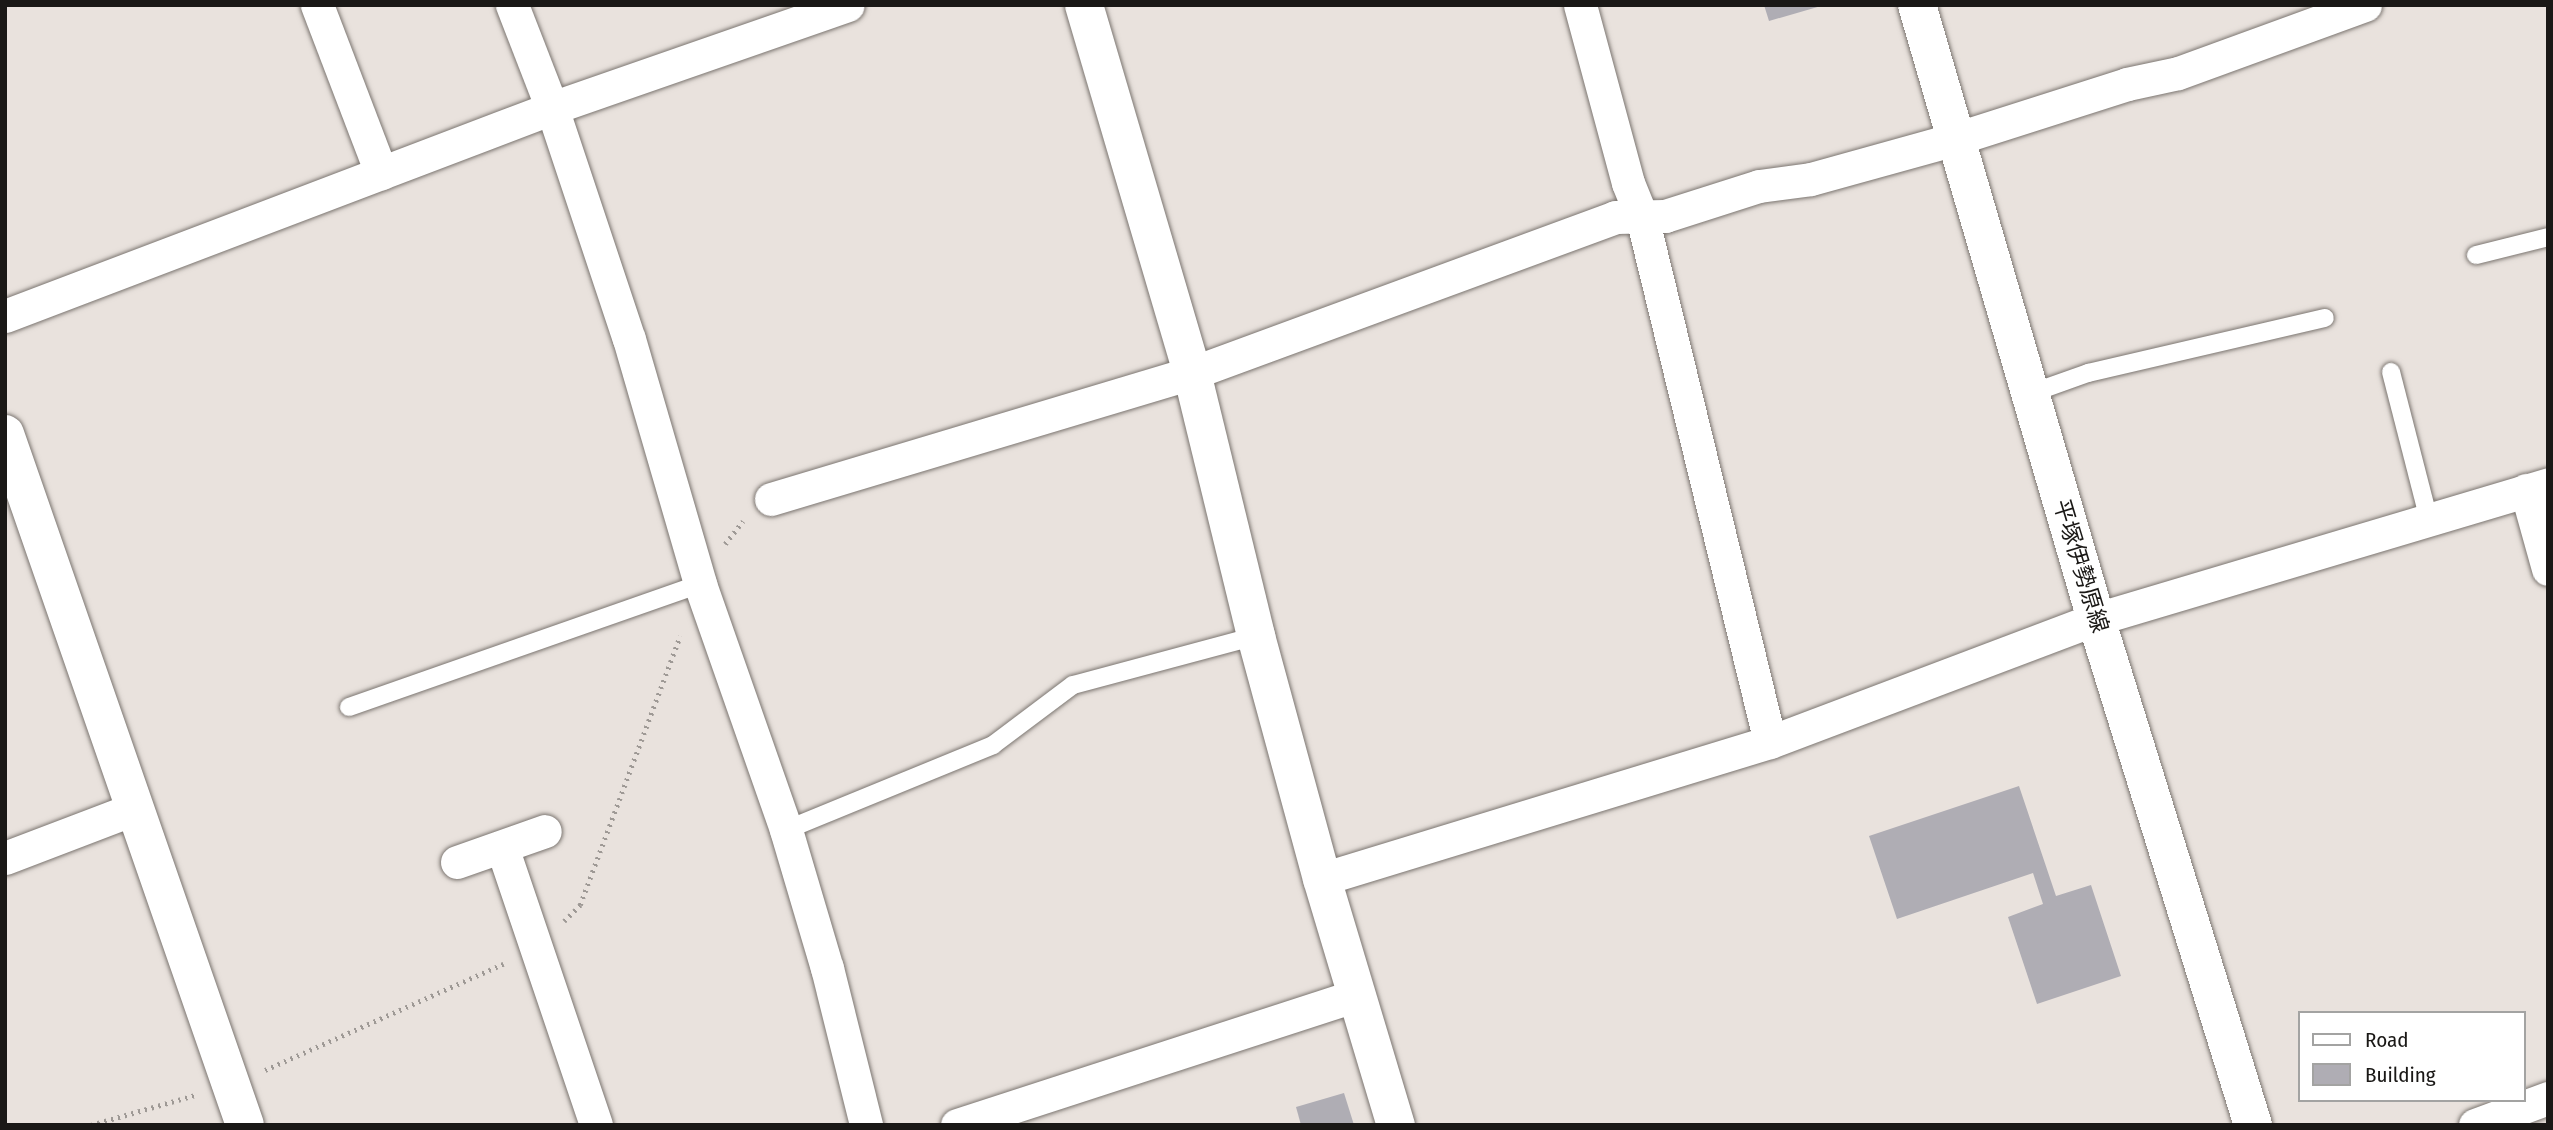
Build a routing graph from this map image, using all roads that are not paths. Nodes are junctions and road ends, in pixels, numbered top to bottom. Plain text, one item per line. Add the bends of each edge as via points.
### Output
1 (317, 5) edge
2 (512, 5) edge
3 (848, 5) edge
4 (1084, 5) edge
5 (1580, 5) edge
6 (1917, 5) edge
7 (2365, 5) edge
8 (552, 108) junction
9 (1955, 139) junction
10 (381, 173) junction
11 (1642, 217) junction
12 (2548, 237) edge
13 (2476, 255) dead end
14 (5, 316) edge
15 (2325, 318) dead end
16 (2391, 372) dead end
17 (1192, 373) junction
18 (2029, 394) junction
19 (5, 434) edge
20 (2537, 487) edge
21 (771, 499) dead end
22 (2429, 520) junction
23 (2548, 569) edge
24 (700, 584) junction
25 (2096, 619) junction
26 (1256, 636) junction
27 (349, 707) dead end
28 (1770, 742) junction
29 (136, 808) junction
30 (786, 830) junction
31 (545, 831) dead end
32 (502, 847) junction
33 (5, 858) edge
34 (457, 862) dead end
35 (1322, 879) junction
36 (1356, 995) junction
37 (2548, 1098) edge
38 (245, 1125) edge
39 (596, 1125) edge
40 (866, 1125) edge
41 (957, 1125) edge
42 (1396, 1125) edge
43 (2253, 1125) edge
44 (2475, 1125) edge

1 - 10 street
2 - 8 street
3 - 8 street
4 - 17 street
5 - 11 street via 1628,183
6 - 9 street, 平塚伊勢原線
7 - 9 street via 2178,73 2127,84
8 - 10 street
8 - 24 street via 629,339
9 - 11 street via 1811,179 1759,186 1665,216
9 - 18 street, 平塚伊勢原線
10 - 14 street
11 - 17 street via 1615,217
11 - 28 street
12 - 13 lane
15 - 18 lane via 2088,373
16 - 22 lane
17 - 21 street
17 - 26 street
18 - 25 street, 平塚伊勢原線
19 - 29 street
20 - 22 street
20 - 23 street
22 - 25 street
24 - 27 lane
24 - 30 street
25 - 28 street
25 - 43 street, 平塚伊勢原線
26 - 30 lane via 1073,685 993,745
26 - 35 street
28 - 35 street
29 - 33 street
29 - 38 street
30 - 40 street
31 - 32 street
32 - 34 street
32 - 39 street
35 - 36 street
36 - 41 street
36 - 42 street
37 - 44 street

